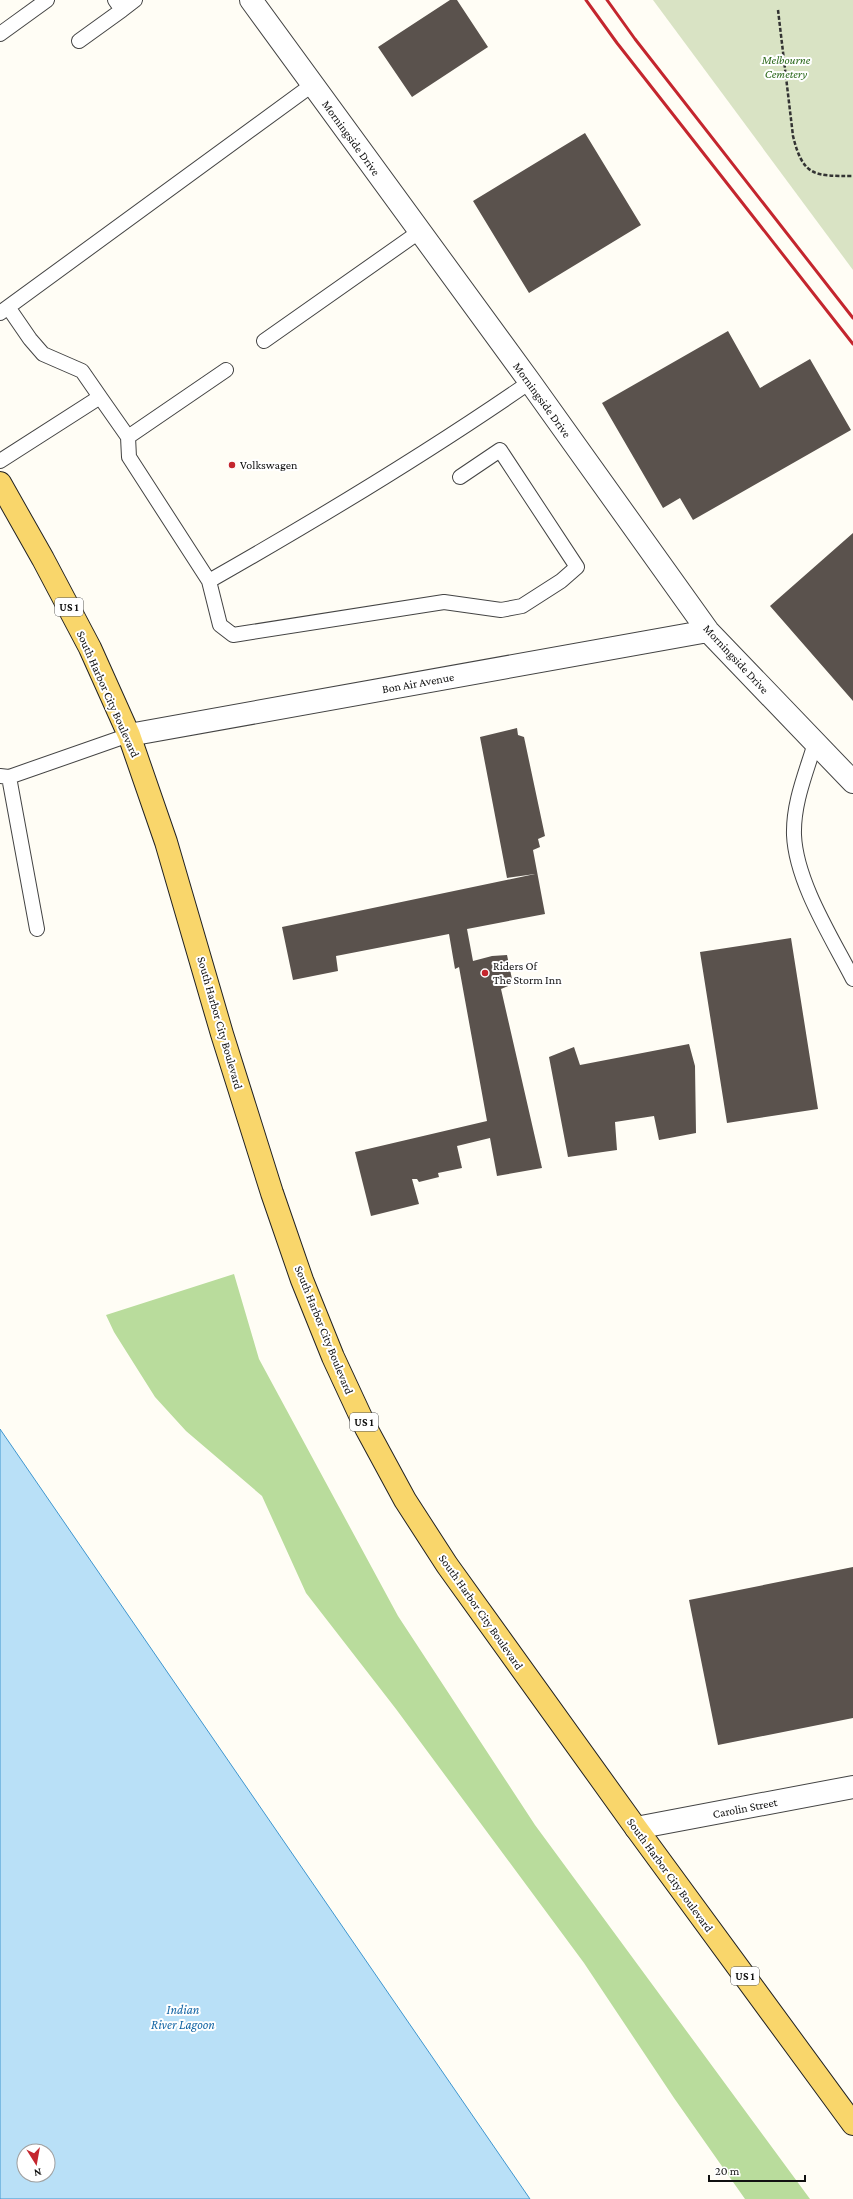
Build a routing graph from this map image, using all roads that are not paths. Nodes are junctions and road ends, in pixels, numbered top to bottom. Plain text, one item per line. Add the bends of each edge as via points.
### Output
1 (47, 0) edge
2 (135, 0) edge
3 (251, 0) edge
4 (118, 5) edge
5 (0, 34) edge
6 (79, 41) dead end
7 (312, 84) junction
8 (419, 232) junction
9 (4, 310) edge
10 (264, 340) dead end
11 (226, 370) dead end
12 (530, 382) junction
13 (100, 397) junction
14 (128, 437) junction
15 (0, 461) edge
16 (460, 477) dead end
17 (0, 483) edge
18 (209, 581) junction
19 (708, 631) junction
20 (129, 735) junction
21 (816, 743) junction
22 (4, 777) edge
23 (853, 782) edge
24 (37, 929) dead end
25 (853, 979) edge
26 (853, 1787) edge
27 (636, 1828) junction
28 (853, 2124) edge

1 - 5 lane
2 - 4 lane
3 - 7 street, Morningside Drive
4 - 6 lane
7 - 8 street, Morningside Drive
7 - 9 lane
8 - 10 lane
8 - 12 street, Morningside Drive
9 - 13 lane via 43,354 82,371
11 - 14 lane
12 - 18 lane via 300,529
12 - 19 street, Morningside Drive
13 - 14 lane
13 - 15 lane
14 - 18 lane via 130,457
16 - 18 lane via 500,450 577,567 561,581 522,606 501,610 444,602 233,635 220,625
17 - 20 main road, South Harbor City Boulevard / US 1 via 90,648
19 - 20 street, Bon Air Avenue
19 - 21 street, Morningside Drive
20 - 22 lane
20 - 27 main road, South Harbor City Boulevard / US 1 via 166,842 222,1034 270,1185 302,1280 333,1357 366,1428 405,1500 447,1565
21 - 23 street, Morningside Drive
21 - 25 lane via 798,797 794,836 805,885
22 - 24 lane
26 - 27 street, Carolin Street
27 - 28 main road, South Harbor City Boulevard / US 1

